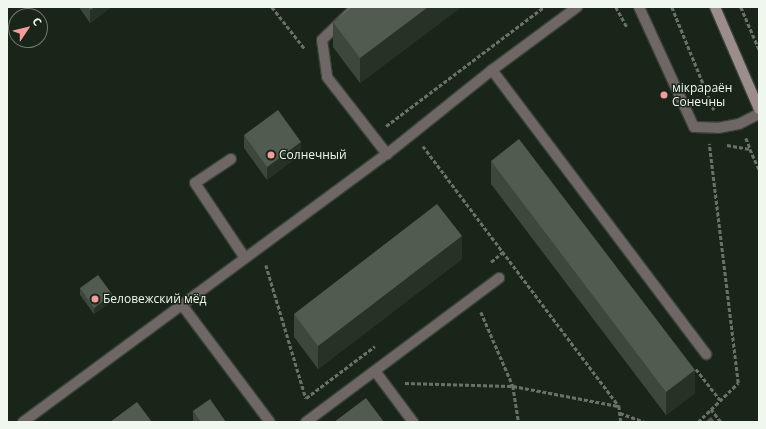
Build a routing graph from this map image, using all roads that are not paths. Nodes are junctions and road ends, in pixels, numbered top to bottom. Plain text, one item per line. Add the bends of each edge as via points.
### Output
1 (356, 7) edge
2 (577, 7) edge
3 (639, 7) edge
4 (714, 7) edge
5 (492, 70) junction
6 (759, 109) edge
7 (759, 114) edge
8 (387, 154) junction
9 (231, 159) dead end
10 (245, 258) junction
11 (499, 278) dead end
12 (182, 305) junction
13 (706, 354) dead end
14 (375, 371) junction
15 (309, 420) edge
16 (23, 422) edge
17 (270, 422) edge
18 (413, 422) edge

1 - 8 lane via 322,40 327,77
2 - 5 lane
3 - 7 lane via 694,127 718,128 740,124
4 - 6 main road
5 - 8 lane
5 - 13 lane
8 - 10 lane
9 - 10 lane via 196,183
10 - 12 lane
11 - 14 lane
12 - 16 lane
12 - 17 lane
14 - 15 lane
14 - 18 lane

